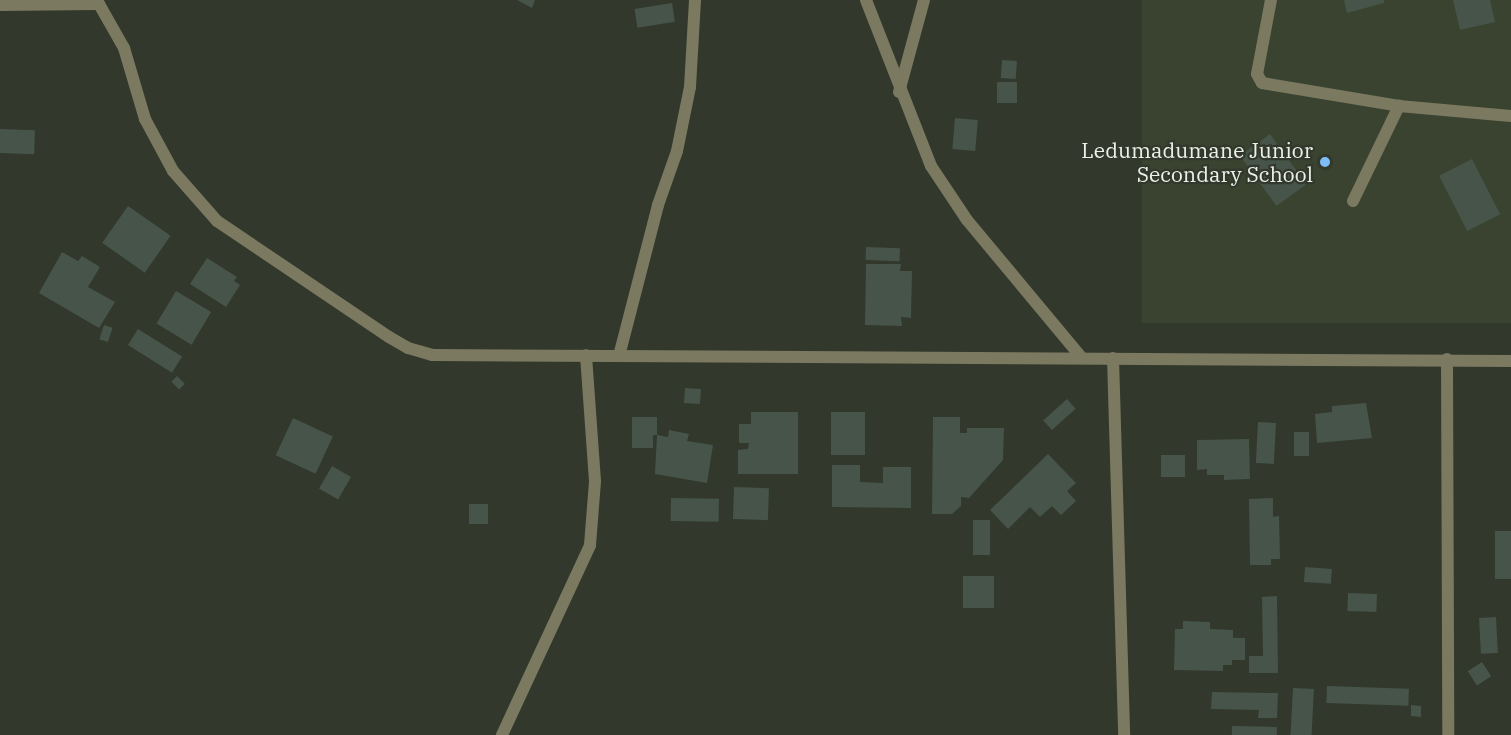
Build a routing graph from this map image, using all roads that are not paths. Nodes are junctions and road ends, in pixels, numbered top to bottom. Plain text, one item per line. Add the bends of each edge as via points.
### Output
1 (695, 0) edge
2 (866, 0) edge
3 (924, 0) edge
4 (1271, 0) edge
5 (101, 2) edge
6 (0, 5) edge
7 (899, 92) junction
8 (1399, 106) junction
9 (1511, 116) edge
10 (1353, 201) dead end
11 (586, 355) junction
12 (619, 356) junction
13 (1082, 358) junction
14 (1113, 358) junction
15 (1447, 359) junction
16 (1511, 361) edge
17 (502, 735) edge
18 (1124, 735) edge
19 (1448, 735) edge

1 - 12 street via 690,87 677,152 658,206
2 - 7 street
3 - 7 street
4 - 8 street via 1257,74 1262,83
5 - 6 street
5 - 11 street via 124,48 145,119 173,171 217,221 408,348 432,355
7 - 13 street via 930,165 968,220
8 - 9 street
8 - 10 street
11 - 12 street
11 - 17 street via 595,481 590,545
12 - 13 street
13 - 14 street
14 - 15 street
14 - 18 street
15 - 16 street
15 - 19 street

